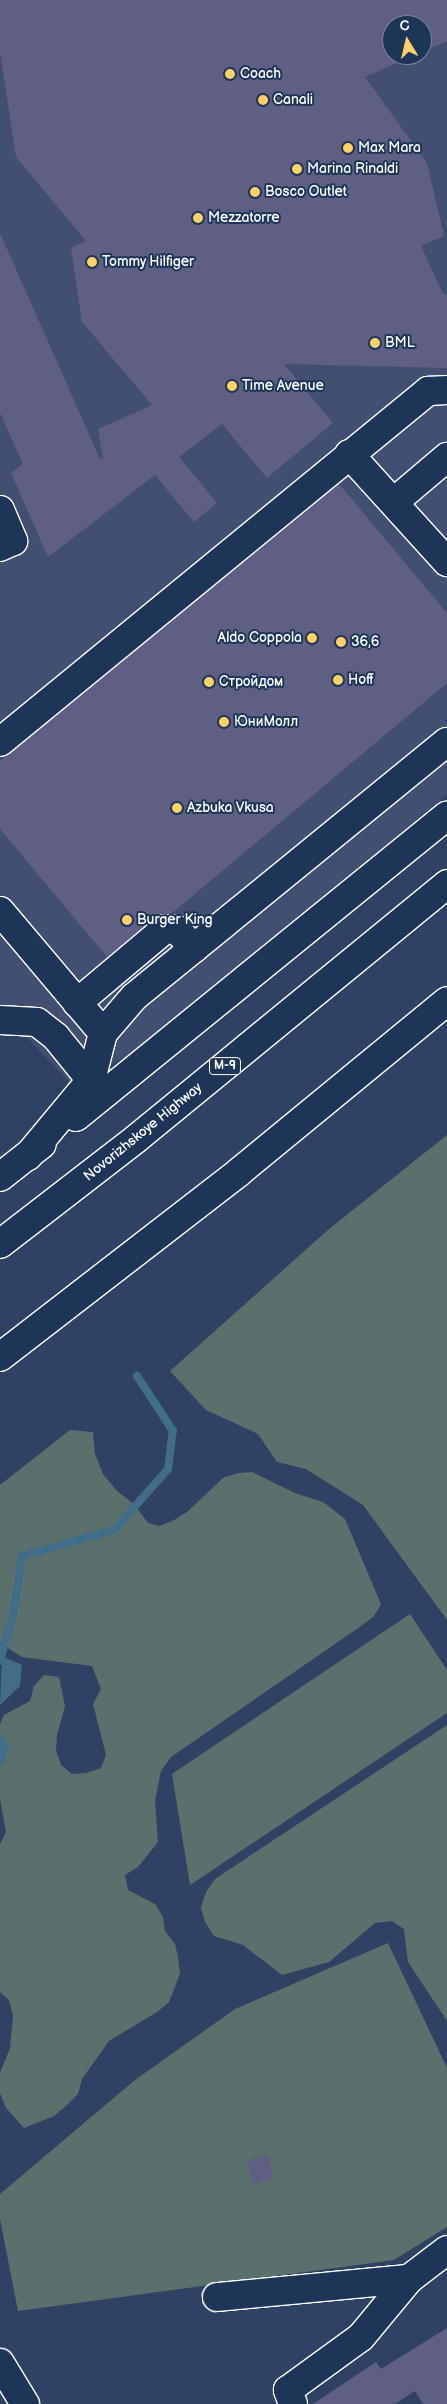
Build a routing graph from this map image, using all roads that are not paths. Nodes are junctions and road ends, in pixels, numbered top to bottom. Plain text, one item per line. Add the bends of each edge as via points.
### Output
1 (447, 390) edge
2 (349, 454) junction
3 (447, 457) edge
4 (394, 502) junction
5 (0, 510) edge
6 (0, 547) edge
7 (447, 562) edge
8 (0, 742) edge
9 (447, 742) edge
10 (447, 815) edge
11 (447, 884) edge
12 (0, 911) edge
13 (194, 948) junction
14 (447, 1001) edge
15 (77, 1003) junction
16 (0, 1020) edge
17 (103, 1033) junction
18 (91, 1080) junction
19 (28, 1156) junction
20 (0, 1177) edge
21 (0, 1244) edge
22 (0, 1357) edge
23 (447, 2250) edge
24 (409, 2279) junction
25 (217, 2297) dead end
26 (0, 2363) edge
27 (25, 2404) edge
28 (293, 2404) edge

1 - 2 main road via 428,391
2 - 4 main road
2 - 8 main road
3 - 4 main road
4 - 7 main road
5 - 6 main road via 14,541
9 - 13 main road
10 - 19 main road
11 - 21 main road, Novorizhskoye Highway / М-9 via 137,1138
12 - 15 main road
13 - 15 main road via 177,930 165,929
13 - 17 main road via 134,997
14 - 22 main road via 239,1172
15 - 17 main road
16 - 18 main road via 36,1022 56,1037
17 - 18 main road
18 - 19 main road
19 - 20 main road
23 - 24 main road
24 - 25 main road
24 - 28 main road via 361,2337 288,2390
26 - 27 main road

